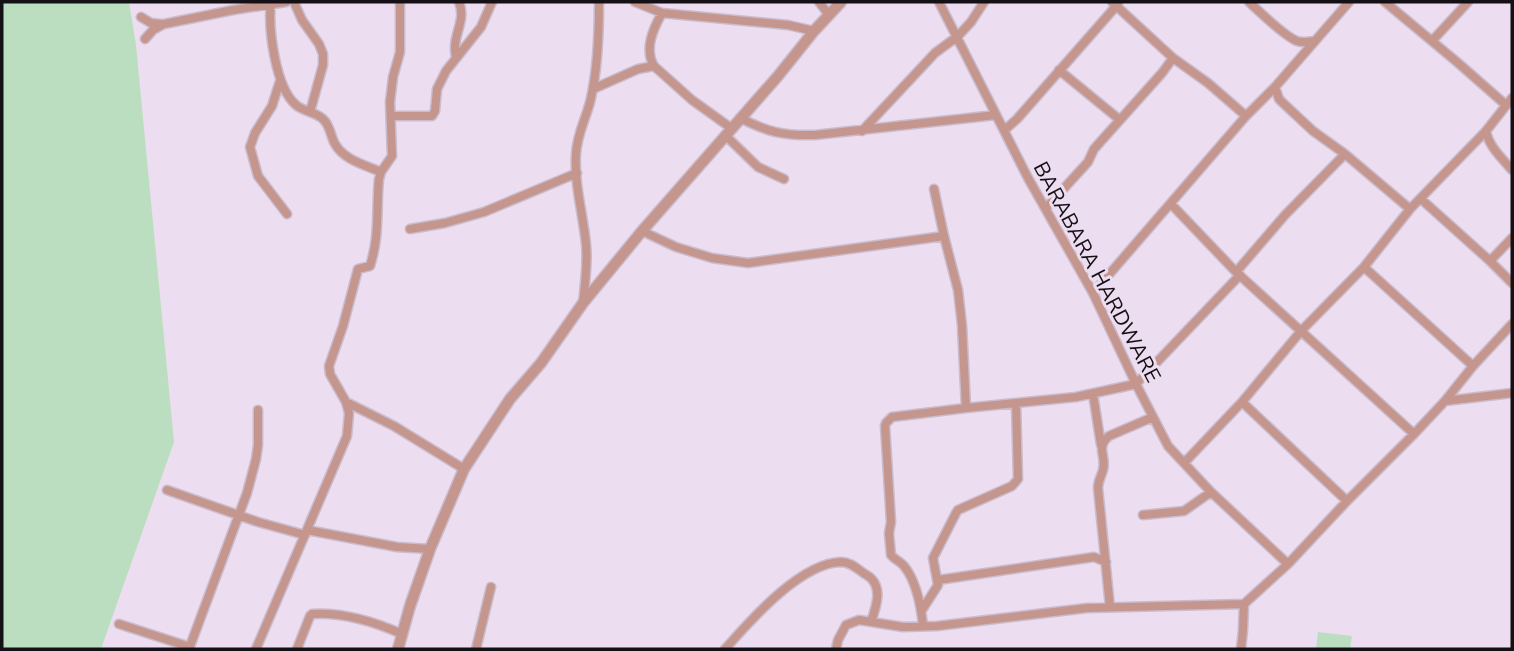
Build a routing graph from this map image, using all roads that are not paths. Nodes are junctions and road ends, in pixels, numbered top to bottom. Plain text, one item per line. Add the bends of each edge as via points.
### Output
1 (286, 2) edge
2 (294, 2) edge
3 (400, 2) edge
4 (459, 2) edge
5 (492, 2) edge
6 (599, 2) edge
7 (635, 2) edge
8 (820, 2) edge
9 (841, 2) edge
10 (939, 2) edge
11 (984, 2) edge
12 (1249, 2) edge
13 (1349, 2) edge
14 (1385, 2) edge
15 (1468, 2) edge
16 (270, 3) edge
17 (1116, 3) edge
18 (662, 13) junction
19 (829, 15) junction
20 (141, 17) dead end
21 (164, 24) junction
22 (814, 31) junction
23 (958, 36) junction
24 (145, 39) dead end
25 (1297, 41) junction
26 (1314, 41) junction
27 (1432, 41) junction
28 (456, 57) junction
29 (1300, 57) junction
30 (1173, 58) junction
31 (654, 66) junction
32 (1059, 70) junction
33 (280, 81) junction
34 (1275, 86) junction
35 (593, 89) junction
36 (1261, 102) junction
37 (1509, 102) edge
38 (1283, 103) junction
39 (310, 112) junction
40 (996, 115) junction
41 (391, 116) junction
42 (1247, 116) junction
43 (740, 118) junction
44 (1120, 120) junction
45 (1003, 127) junction
46 (862, 131) junction
47 (1486, 131) junction
48 (728, 132) junction
49 (1345, 154) junction
50 (1512, 170) edge
51 (381, 172) junction
52 (577, 173) junction
53 (783, 179) dead end
54 (934, 189) dead end
55 (1421, 199) junction
56 (1171, 204) junction
57 (1046, 208) junction
58 (1410, 209) junction
59 (287, 214) dead end
60 (410, 229) dead end
61 (642, 231) junction
62 (944, 236) junction
63 (1512, 239) edge
64 (1490, 261) junction
65 (1364, 267) junction
66 (1238, 273) junction
67 (1512, 283) edge
68 (1093, 293) junction
69 (583, 303) junction
70 (1512, 324) edge
71 (1301, 331) junction
72 (1474, 366) junction
73 (1136, 384) junction
74 (1093, 394) junction
75 (1512, 394) edge
76 (1445, 401) junction
77 (346, 402) junction
78 (1242, 402) junction
79 (1016, 403) junction
80 (966, 408) junction
81 (258, 410) dead end
82 (1153, 417) junction
83 (1414, 433) junction
84 (1101, 448) junction
85 (1184, 463) junction
86 (464, 469) junction
87 (167, 490) dead end
88 (1211, 492) junction
89 (1347, 500) junction
90 (239, 515) junction
91 (1143, 515) dead end
92 (306, 532) junction
93 (430, 549) junction
94 (1106, 562) junction
95 (1288, 564) junction
96 (938, 580) junction
97 (491, 587) dead end
98 (1244, 604) junction
99 (1110, 607) junction
100 (922, 611) junction
101 (872, 622) junction
102 (119, 624) dead end
103 (923, 626) junction
104 (402, 634) junction
105 (189, 648) edge
106 (256, 649) edge
107 (297, 649) edge
108 (398, 649) edge
109 (476, 649) edge
110 (725, 649) edge
111 (836, 649) edge
112 (1241, 649) edge

1 - 16 street
2 - 39 street via 323,54
3 - 41 street via 401,44
4 - 28 street via 462,13 454,43
5 - 28 street via 481,27
6 - 35 street
7 - 18 street
8 - 19 street
9 - 19 street
10 - 23 street, BARABARA HARDWARE
11 - 23 street
12 - 25 street
13 - 26 street
14 - 27 street
15 - 27 street
16 - 21 street
16 - 33 street
17 - 30 street
17 - 32 street
18 - 22 street
18 - 31 street via 651,36
19 - 22 street
20 - 21 street
21 - 24 street
22 - 43 street
23 - 40 street, BARABARA HARDWARE
23 - 46 street via 929,59
25 - 26 street
25 - 29 street
26 - 29 street
27 - 37 street
28 - 41 street via 437,89 432,116
29 - 34 street
30 - 42 street
30 - 44 street
31 - 35 street
31 - 48 street
32 - 44 street
32 - 45 street via 1011,125
33 - 39 street via 297,106
33 - 59 street via 250,148 258,176
34 - 36 street
34 - 38 street
35 - 52 street via 579,131
36 - 38 street
36 - 42 street
37 - 47 street
38 - 49 street
39 - 51 street via 327,123 342,153
40 - 45 street, BARABARA HARDWARE
40 - 46 street
41 - 51 street via 392,156
42 - 56 street
43 - 46 street via 784,134
43 - 48 street
44 - 57 street
45 - 57 street, BARABARA HARDWARE
47 - 50 street via 1493,148
47 - 55 street
48 - 53 street via 758,167
48 - 61 street
49 - 58 street
49 - 66 street via 1284,215
51 - 77 street via 372,261 369,267 358,269 329,366
52 - 60 street via 484,212
52 - 69 street via 587,255
54 - 62 street
55 - 58 street
55 - 64 street
56 - 66 street
56 - 68 street
57 - 68 street, BARABARA HARDWARE
58 - 65 street
61 - 62 street via 712,258 748,263
61 - 69 street
62 - 80 street via 959,302
63 - 64 street
64 - 67 street
65 - 71 street
65 - 72 street
66 - 71 street
66 - 73 street
68 - 73 street, BARABARA HARDWARE
69 - 86 street
70 - 72 street
71 - 78 street
71 - 83 street
72 - 76 street
73 - 74 street
73 - 82 street, BARABARA HARDWARE
74 - 79 street
74 - 84 street
75 - 76 street
76 - 83 street
77 - 86 street
77 - 92 street via 347,436
78 - 85 street
78 - 89 street
79 - 80 street
79 - 96 street via 1018,479 958,510 933,558
80 - 100 street via 892,417 885,426 891,555 906,570
81 - 90 street via 256,459
82 - 84 street via 1109,436
82 - 85 street, BARABARA HARDWARE via 1168,446
83 - 89 street
84 - 94 street via 1104,463 1098,488
85 - 88 street, BARABARA HARDWARE
86 - 93 street
87 - 90 street
88 - 91 street via 1184,511
88 - 95 street, BARABARA HARDWARE
89 - 95 street
90 - 92 street
90 - 105 street
92 - 93 street
92 - 106 street
93 - 104 street
94 - 96 street via 1094,557
94 - 99 street
95 - 98 street
96 - 100 street
97 - 109 street
98 - 99 street
98 - 112 street
99 - 103 street
100 - 103 street
101 - 103 street
101 - 110 street via 877,605 875,582 853,565 839,563 799,579 755,615
101 - 111 street via 846,625
102 - 105 street
104 - 107 street via 363,621 312,614
104 - 108 street

